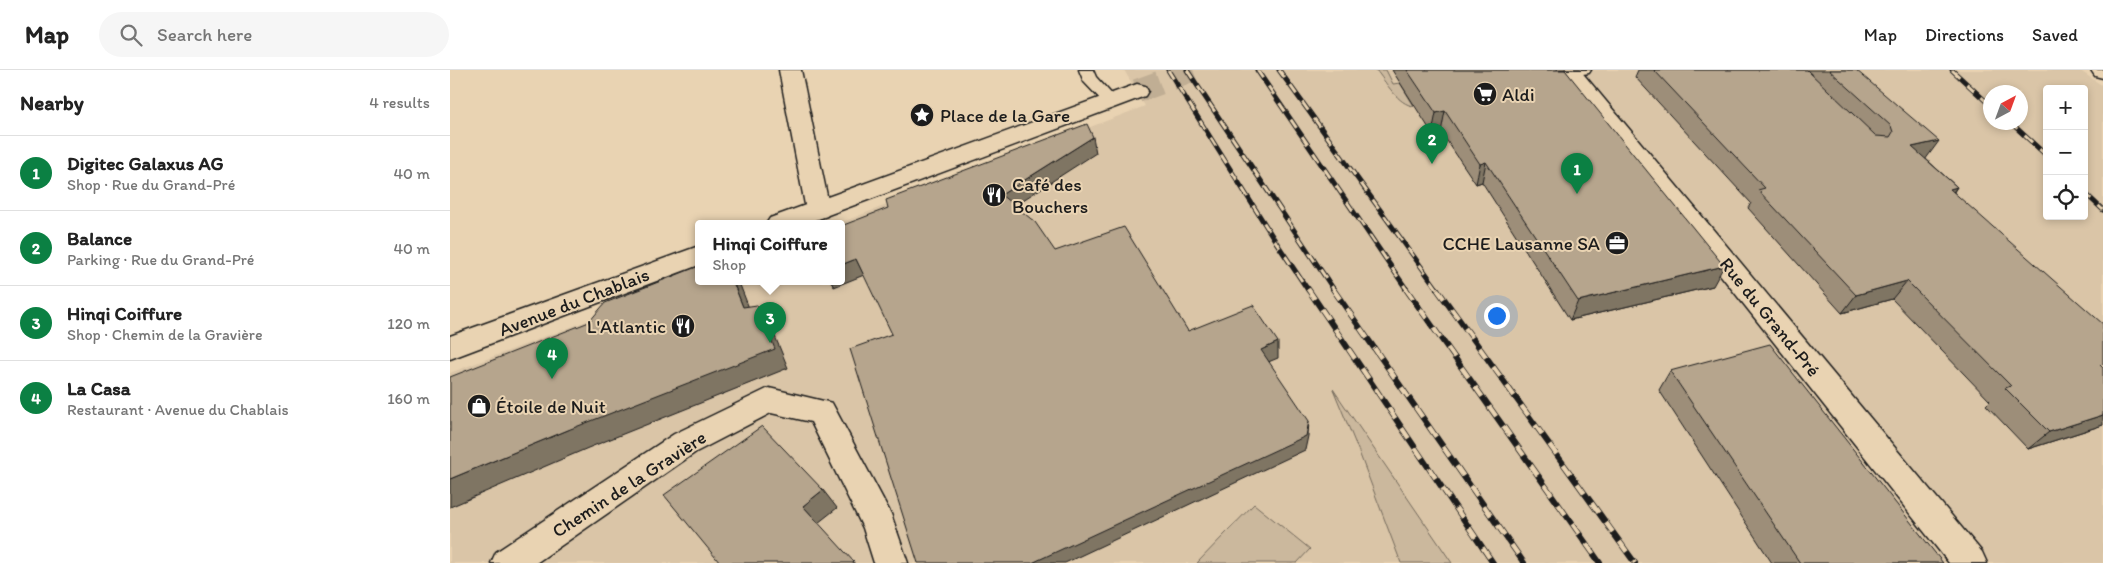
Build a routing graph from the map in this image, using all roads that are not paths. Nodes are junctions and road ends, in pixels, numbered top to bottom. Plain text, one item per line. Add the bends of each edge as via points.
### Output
1 (790, 70) edge
2 (1086, 70) edge
3 (1574, 71) edge
4 (1137, 91) tunnel mouth
5 (1110, 101) junction
6 (818, 210) junction
7 (790, 220) edge
8 (695, 256) edge
9 (450, 348) edge
10 (508, 563) edge
11 (891, 563) edge
12 (1970, 563) edge

1 - 6 street
2 - 5 lane
3 - 12 street, Rue du Grand-Pré
4 - 5 street
5 - 6 street
6 - 7 street
8 - 9 street, Avenue du Chablais
10 - 11 street, Chemin de la Gravière via 685,443 769,400 821,412 879,525

